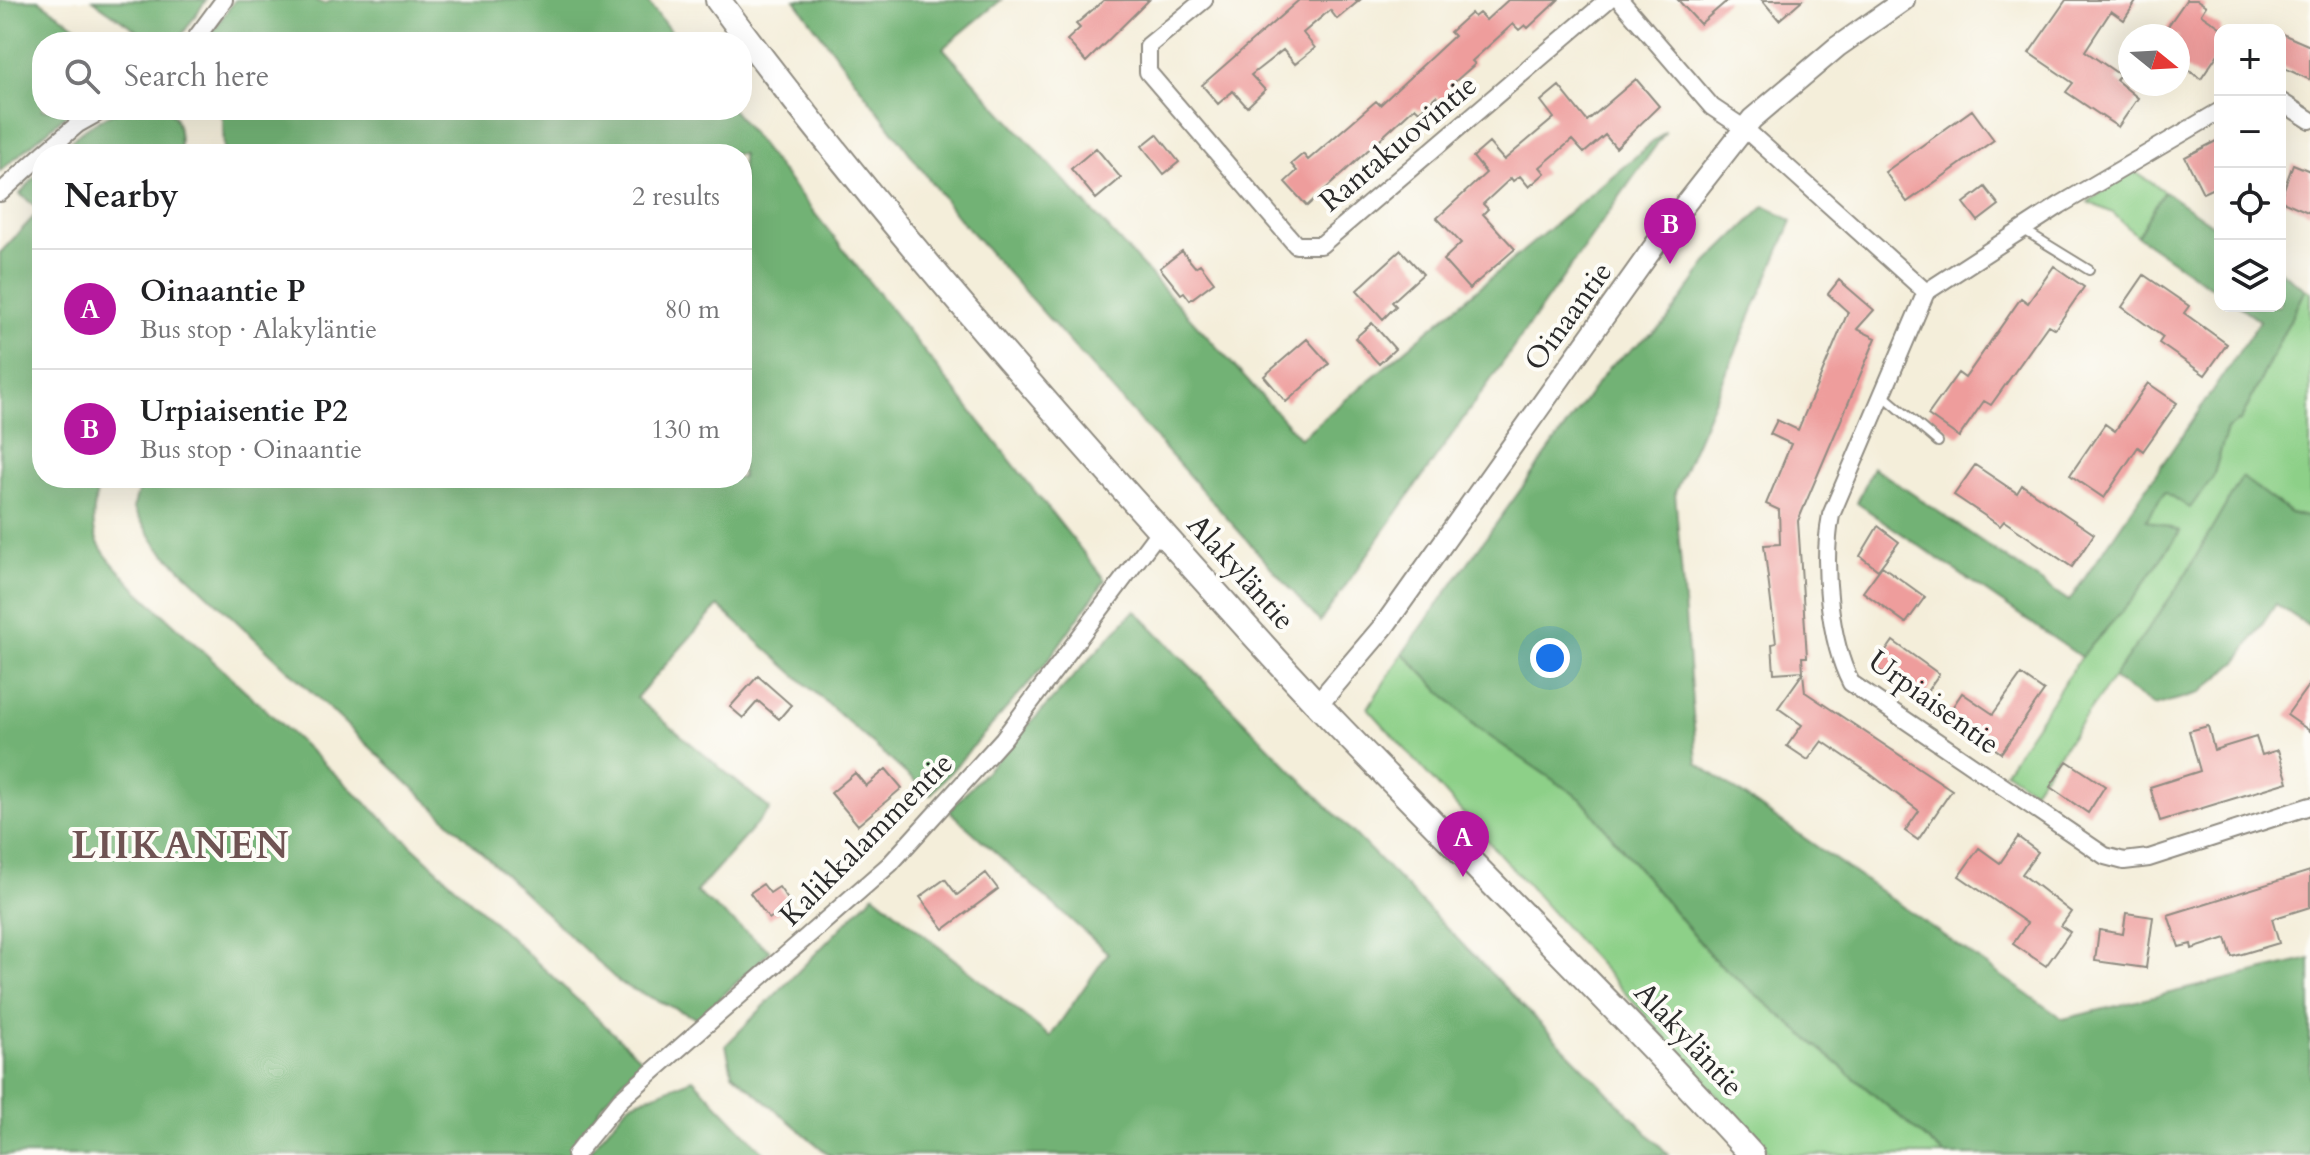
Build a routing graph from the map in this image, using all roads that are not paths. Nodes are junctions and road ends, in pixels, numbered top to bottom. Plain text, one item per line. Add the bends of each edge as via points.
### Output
1 (224, 0) edge
2 (718, 0) edge
3 (1204, 0) edge
4 (1608, 0) edge
5 (1620, 0) edge
6 (1904, 0) edge
7 (200, 32) edge
8 (742, 32) edge
9 (752, 45) edge
10 (2286, 105) edge
11 (2214, 114) edge
12 (85, 120) edge
13 (2310, 120) edge
14 (1745, 129) junction
15 (54, 144) edge
16 (32, 163) edge
17 (0, 193) edge
18 (2024, 230) junction
19 (2089, 270) dead end
20 (1926, 292) junction
21 (1883, 395) junction
22 (1938, 442) dead end
23 (1160, 530) junction
24 (1318, 704) junction
25 (2310, 806) edge
26 (575, 1155) edge
27 (1752, 1155) edge

1 - 7 street
2 - 8 main road, Alakyläntie
3 - 4 street, Rantakuovintie via 1148,46 1148,72 1296,245 1321,245
5 - 14 street via 1712,107
6 - 14 street, Oinaantie via 1837,47
9 - 23 main road, Alakyläntie via 1015,367
10 - 13 street
11 - 18 street
12 - 15 street
14 - 20 street
14 - 24 street, Oinaantie via 1675,217 1384,626
16 - 17 street
18 - 19 lane
18 - 20 street
20 - 21 street, Urpiaisentie
21 - 22 lane
21 - 25 street, Urpiaisentie via 1831,515 1826,539 1835,636 1851,683 2105,856 2124,861 2149,858
23 - 24 main road, Alakyläntie
23 - 26 street, Kalikkalammentie via 1003,739 890,864 620,1100
24 - 27 main road, Alakyläntie via 1631,1022

